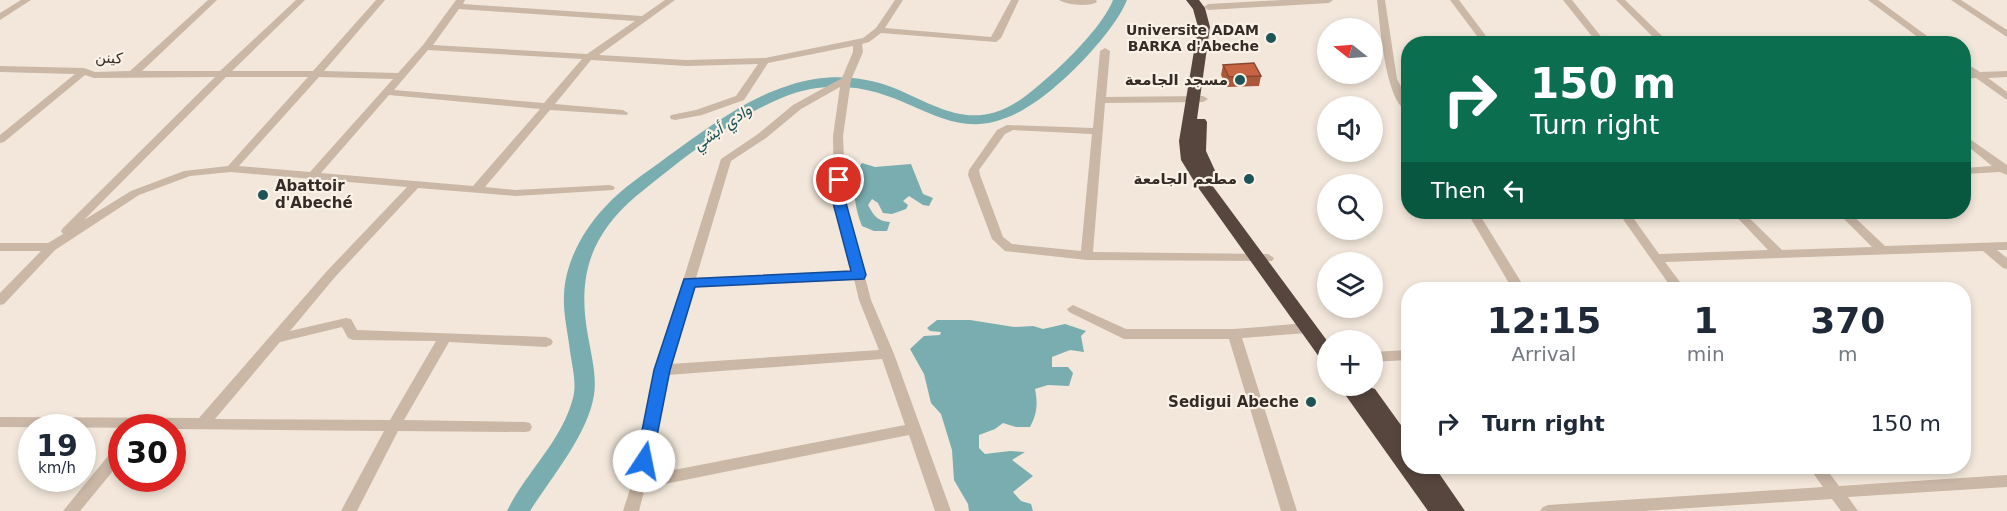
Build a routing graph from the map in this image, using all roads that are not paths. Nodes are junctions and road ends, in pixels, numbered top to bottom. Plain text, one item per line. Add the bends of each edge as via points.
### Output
1 (27, 0) edge
2 (213, 0) edge
3 (301, 0) edge
4 (381, 0) edge
5 (671, 0) edge
6 (899, 0) edge
7 (1015, 0) edge
8 (1063, 0) edge
9 (1192, 0) edge
10 (1329, 0) edge
11 (1381, 0) edge
12 (1454, 0) edge
13 (1567, 0) edge
14 (1620, 0) edge
15 (1872, 0) edge
16 (1955, 0) edge
17 (1303, 1) edge
18 (1094, 2) dead end
19 (459, 3) edge
20 (1205, 4) edge
21 (0, 17) edge
22 (645, 19) junction
23 (1996, 27) junction
24 (2007, 27) edge
25 (879, 30) junction
26 (2007, 34) edge
27 (1482, 36) edge
28 (1596, 36) edge
29 (1657, 36) edge
30 (1923, 36) edge
31 (857, 42) junction
32 (426, 47) junction
33 (1104, 51) dead end
34 (588, 58) junction
35 (765, 61) junction
36 (0, 69) edge
37 (1971, 70) edge
38 (84, 71) junction
39 (224, 73) junction
40 (133, 74) junction
41 (316, 74) junction
42 (2007, 74) edge
43 (1978, 75) junction
44 (401, 76) junction
45 (1971, 76) edge
46 (846, 80) junction
47 (388, 92) junction
48 (1401, 95) edge
49 (2007, 97) edge
50 (1198, 99) junction
51 (1101, 100) junction
52 (546, 106) junction
53 (623, 113) dead end
54 (675, 117) dead end
55 (0, 125) edge
56 (18, 125) junction
57 (1098, 130) junction
58 (0, 140) edge
59 (1971, 143) edge
60 (231, 169) junction
61 (2005, 170) edge
62 (1971, 171) edge
63 (314, 175) junction
64 (416, 184) junction
65 (609, 188) dead end
66 (476, 190) junction
67 (1477, 219) edge
68 (1629, 219) edge
69 (1744, 219) edge
70 (1850, 219) edge
71 (1985, 246) junction
72 (2007, 246) edge
73 (0, 247) edge
74 (51, 247) junction
75 (1881, 249) junction
76 (1777, 252) junction
77 (1088, 256) junction
78 (1262, 258) junction
79 (1656, 258) junction
80 (2007, 265) edge
81 (860, 275) junction
82 (689, 282) junction
83 (1516, 282) edge
84 (1674, 282) edge
85 (0, 301) edge
86 (1073, 309) dead end
87 (1307, 328) junction
88 (1320, 330) edge
89 (1234, 334) junction
90 (445, 337) junction
91 (274, 339) junction
92 (1317, 341) edge
93 (546, 342) dead end
94 (887, 354) junction
95 (1401, 355) edge
96 (1383, 356) edge
97 (662, 370) junction
98 (1357, 396) edge
99 (1367, 396) edge
100 (0, 422) edge
101 (203, 423) junction
102 (108, 424) edge
103 (186, 424) edge
104 (395, 424) junction
105 (1384, 426) junction
106 (525, 427) dead end
107 (912, 429) junction
108 (1401, 442) edge
109 (1401, 452) edge
110 (108, 465) edge
111 (1416, 474) edge
112 (1428, 474) edge
113 (1821, 474) edge
114 (2007, 481) edge
115 (639, 483) junction
116 (1835, 492) junction
117 (70, 511) edge
118 (349, 511) edge
119 (631, 511) edge
120 (943, 511) edge
121 (1289, 511) edge
122 (1440, 511) edge
123 (1455, 511) edge
124 (1548, 511) edge
125 (1850, 511) edge

1 - 21 street
2 - 40 street, كينن
3 - 39 street
4 - 41 street
5 - 22 street
6 - 25 street
7 - 25 street via 993,40
8 - 18 street
9 - 50 highway via 1199,8 1204,27
10 - 17 street
11 - 48 street via 1392,79
12 - 27 street
13 - 28 street
14 - 29 street
15 - 30 street
16 - 23 street
17 - 20 street
19 - 22 street
19 - 32 street
20 - 50 highway via 1213,23
22 - 34 street
23 - 24 street
23 - 26 street
25 - 31 street
31 - 35 street
31 - 46 street via 858,52
32 - 34 street
32 - 44 street
33 - 51 street
34 - 35 street via 686,63
34 - 52 street
35 - 54 street via 740,98
36 - 38 street
37 - 43 street
38 - 40 street, كينن via 94,75
38 - 56 street, كينن
39 - 40 street
39 - 41 street
39 - 74 street
41 - 44 street
41 - 60 street
42 - 43 street
43 - 45 street
43 - 49 street
44 - 47 street
46 - 81 street via 838,136 840,203
46 - 82 street via 797,107 726,159
47 - 52 street
47 - 63 street
50 - 51 street
50 - 78 highway via 1186,141 1188,160
51 - 57 street
52 - 53 street
52 - 66 street
55 - 56 street
56 - 58 street, كينن
57 - 77 street
57 - 77 street via 1011,127 1000,132 974,170 1003,244 1009,248
59 - 61 street
60 - 63 street
60 - 74 street via 188,173 135,193
61 - 62 street
63 - 64 street
64 - 66 street
64 - 91 street
65 - 66 street via 516,193
67 - 83 street
68 - 79 street
69 - 76 street
70 - 75 street
71 - 72 street
71 - 75 street
71 - 80 street
73 - 74 street
74 - 85 street
75 - 76 street
76 - 79 street
77 - 78 street
78 - 87 highway
78 - 88 highway
79 - 84 street
81 - 82 street
81 - 94 street via 865,300
82 - 97 street
86 - 89 street via 1124,334
87 - 89 street
87 - 92 highway
89 - 121 street
90 - 91 street via 353,335 346,322
90 - 93 street
90 - 104 street
91 - 101 street
94 - 97 street
94 - 107 street
95 - 96 street
97 - 115 street
98 - 105 highway
99 - 105 highway
100 - 102 street
101 - 103 street
101 - 104 street
104 - 106 street
104 - 118 street
105 - 108 highway
105 - 109 highway
107 - 115 street
107 - 120 street
110 - 117 street
111 - 122 highway
112 - 123 highway
113 - 116 street
114 - 116 street
115 - 119 street
116 - 124 street
116 - 125 street

